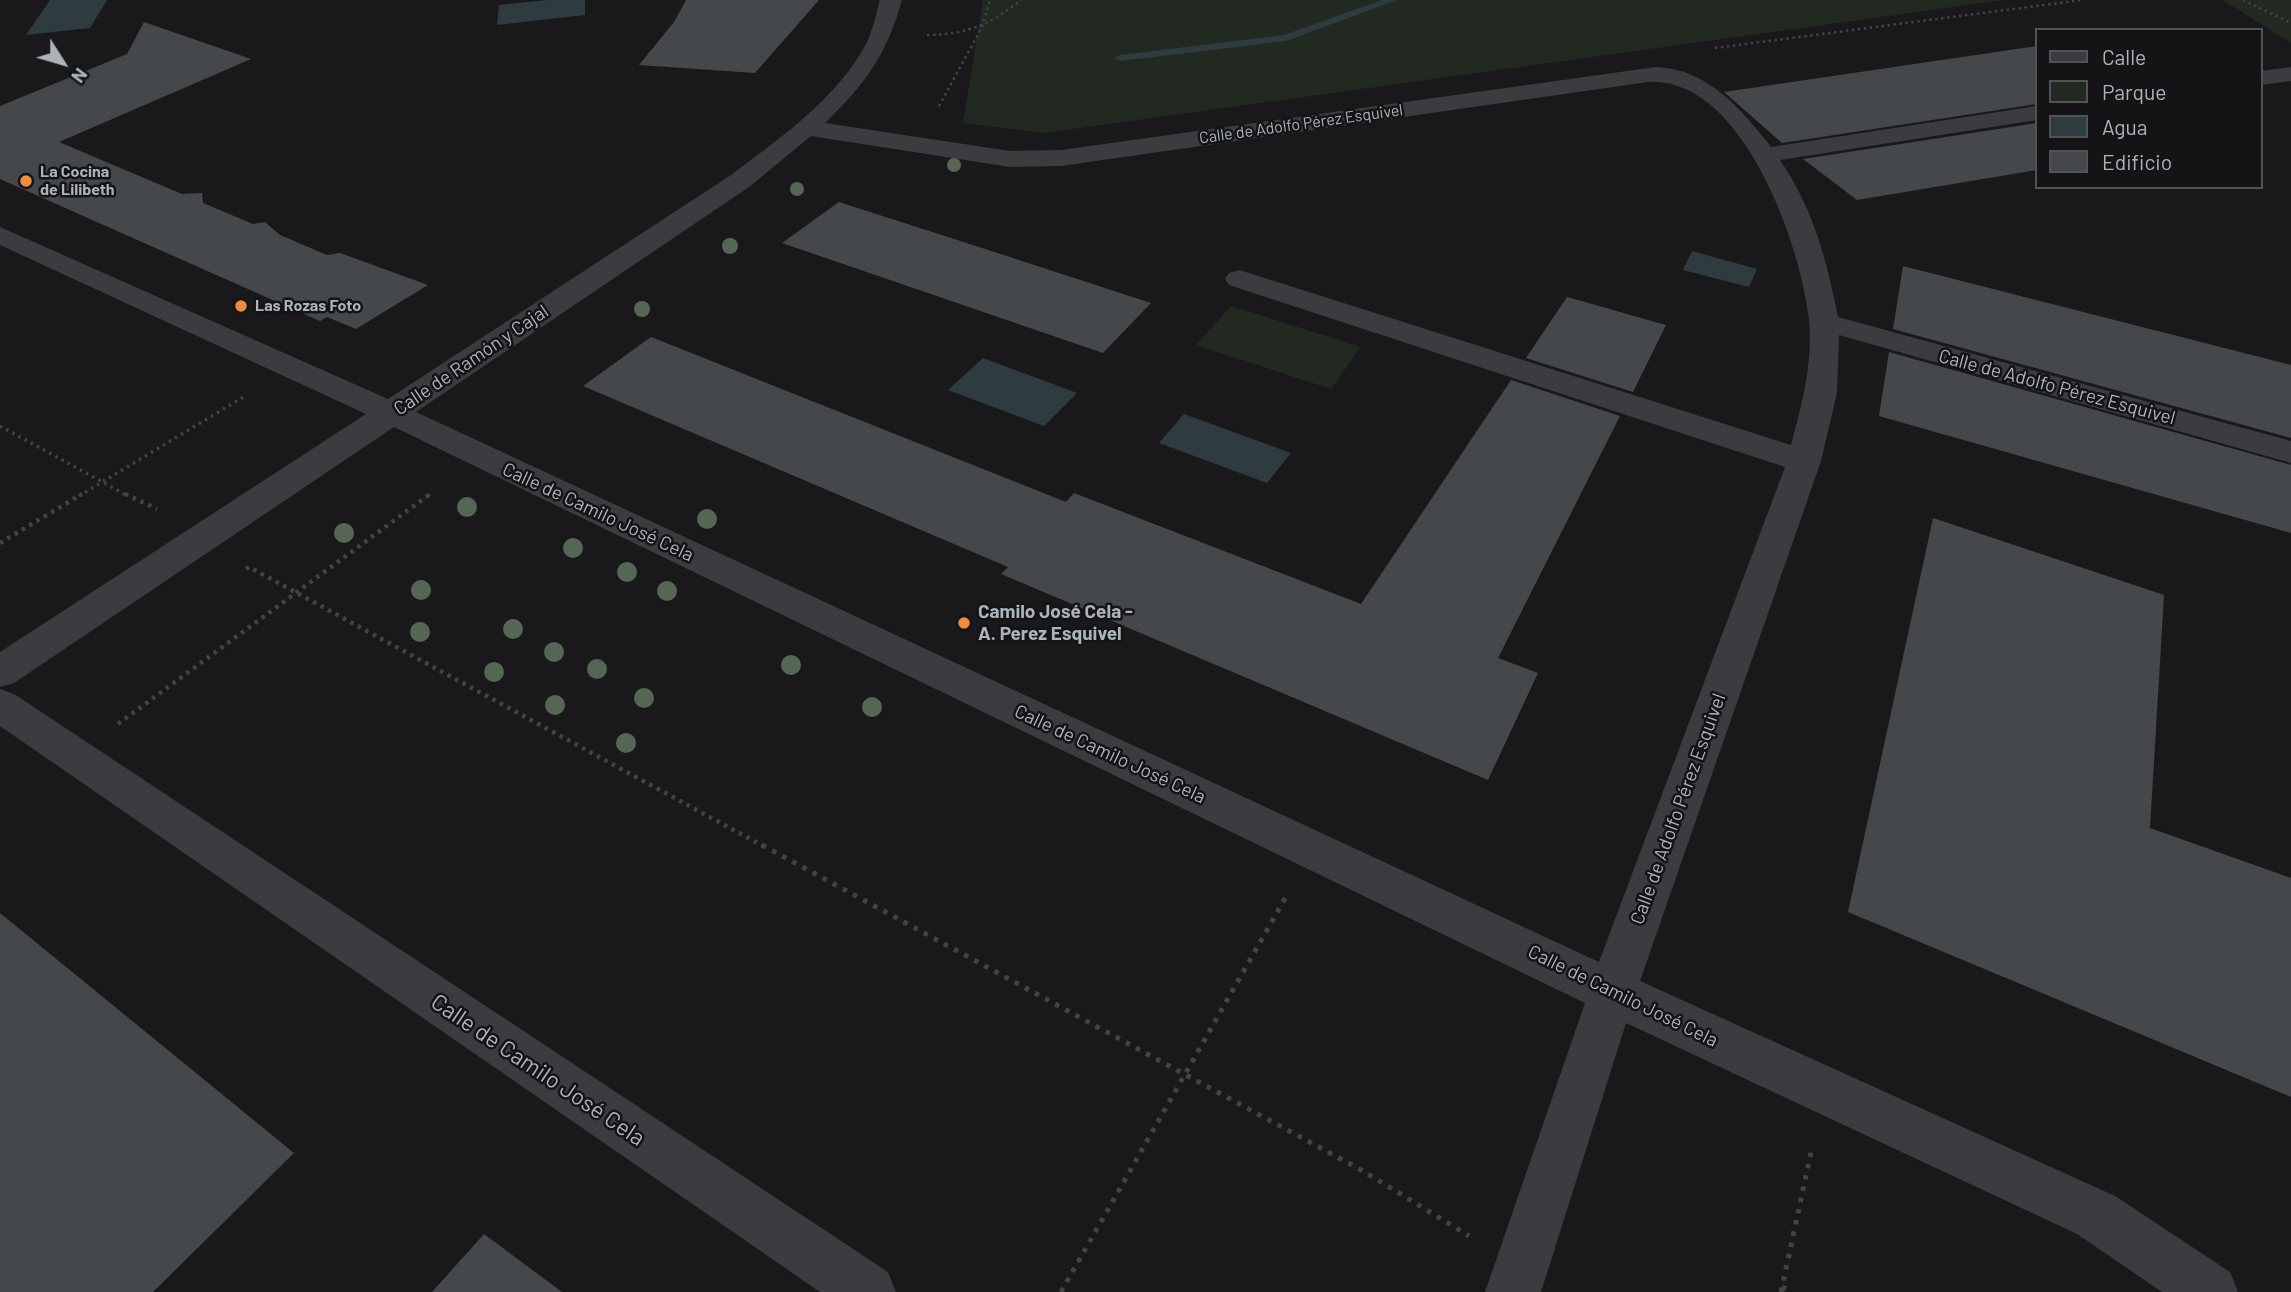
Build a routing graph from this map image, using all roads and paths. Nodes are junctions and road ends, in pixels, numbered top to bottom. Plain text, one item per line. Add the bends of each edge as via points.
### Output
1 (891, 0) edge
2 (990, 0) edge
3 (1021, 0) edge
4 (2082, 0) edge
5 (2243, 0) edge
6 (2291, 23) edge
7 (982, 27) junction
8 (881, 32) junction
9 (1704, 49) dead end
10 (2291, 74) edge
11 (2263, 78) edge
12 (935, 112) dead end
13 (2036, 113) edge
14 (806, 128) junction
15 (1766, 155) junction
16 (0, 235) edge
17 (1239, 279) dead end
18 (1824, 323) junction
19 (291, 368) junction
20 (391, 413) junction
21 (0, 426) edge
22 (2291, 452) edge
23 (1804, 461) junction
24 (101, 482) junction
25 (430, 494) dead end
26 (159, 510) dead end
27 (0, 543) edge
28 (240, 574) dead end
29 (296, 593) junction
30 (0, 672) edge
31 (0, 705) edge
32 (73, 757) junction
33 (1313, 849) junction
34 (1613, 990) junction
35 (1184, 1074) junction
36 (1824, 1092) junction
37 (1517, 1280) edge
38 (1782, 1289) edge
39 (868, 1292) edge
40 (1061, 1292) edge
41 (1792, 1292) edge
42 (2210, 1292) edge

1 - 8 street, Calle de Ramón y Cajal
2 - 7 path
3 - 7 path
4 - 9 path
5 - 6 path
7 - 8 path via 950,36
7 - 12 path
8 - 14 street, Calle de Ramón y Cajal via 837,98
10 - 11 street
13 - 15 street
14 - 15 street, Calle de Adolfo Pérez Esquivel via 1010,159 1061,158 1668,75 1704,88
14 - 20 street, Calle de Ramón y Cajal via 740,181
15 - 18 street, Calle de Adolfo Pérez Esquivel via 1794,202 1814,261
16 - 19 street, Calle de Camilo José Cela
17 - 23 street
18 - 22 street, Calle de Adolfo Pérez Esquivel
18 - 23 street, Calle de Adolfo Pérez Esquivel via 1821,393
19 - 20 street, Calle de Camilo José Cela
19 - 24 path
20 - 30 street, Calle de Ramón y Cajal
20 - 33 street, Calle de Camilo José Cela
21 - 24 path
23 - 34 street, Calle de Adolfo Pérez Esquivel
24 - 26 path
24 - 27 path
25 - 29 path
28 - 29 path via 249,567
29 - 32 path
29 - 35 path
31 - 32 street, Calle de Camilo José Cela
32 - 39 street, Calle de Camilo José Cela
33 - 34 street, Calle de Camilo José Cela
33 - 35 path
34 - 36 street, Calle de Camilo José Cela
34 - 37 street, Calle de Adolfo Pérez Esquivel
35 - 37 path via 1363,1171
35 - 40 path
36 - 38 path
36 - 42 street, Calle de Camilo José Cela via 2096,1215
38 - 41 path

